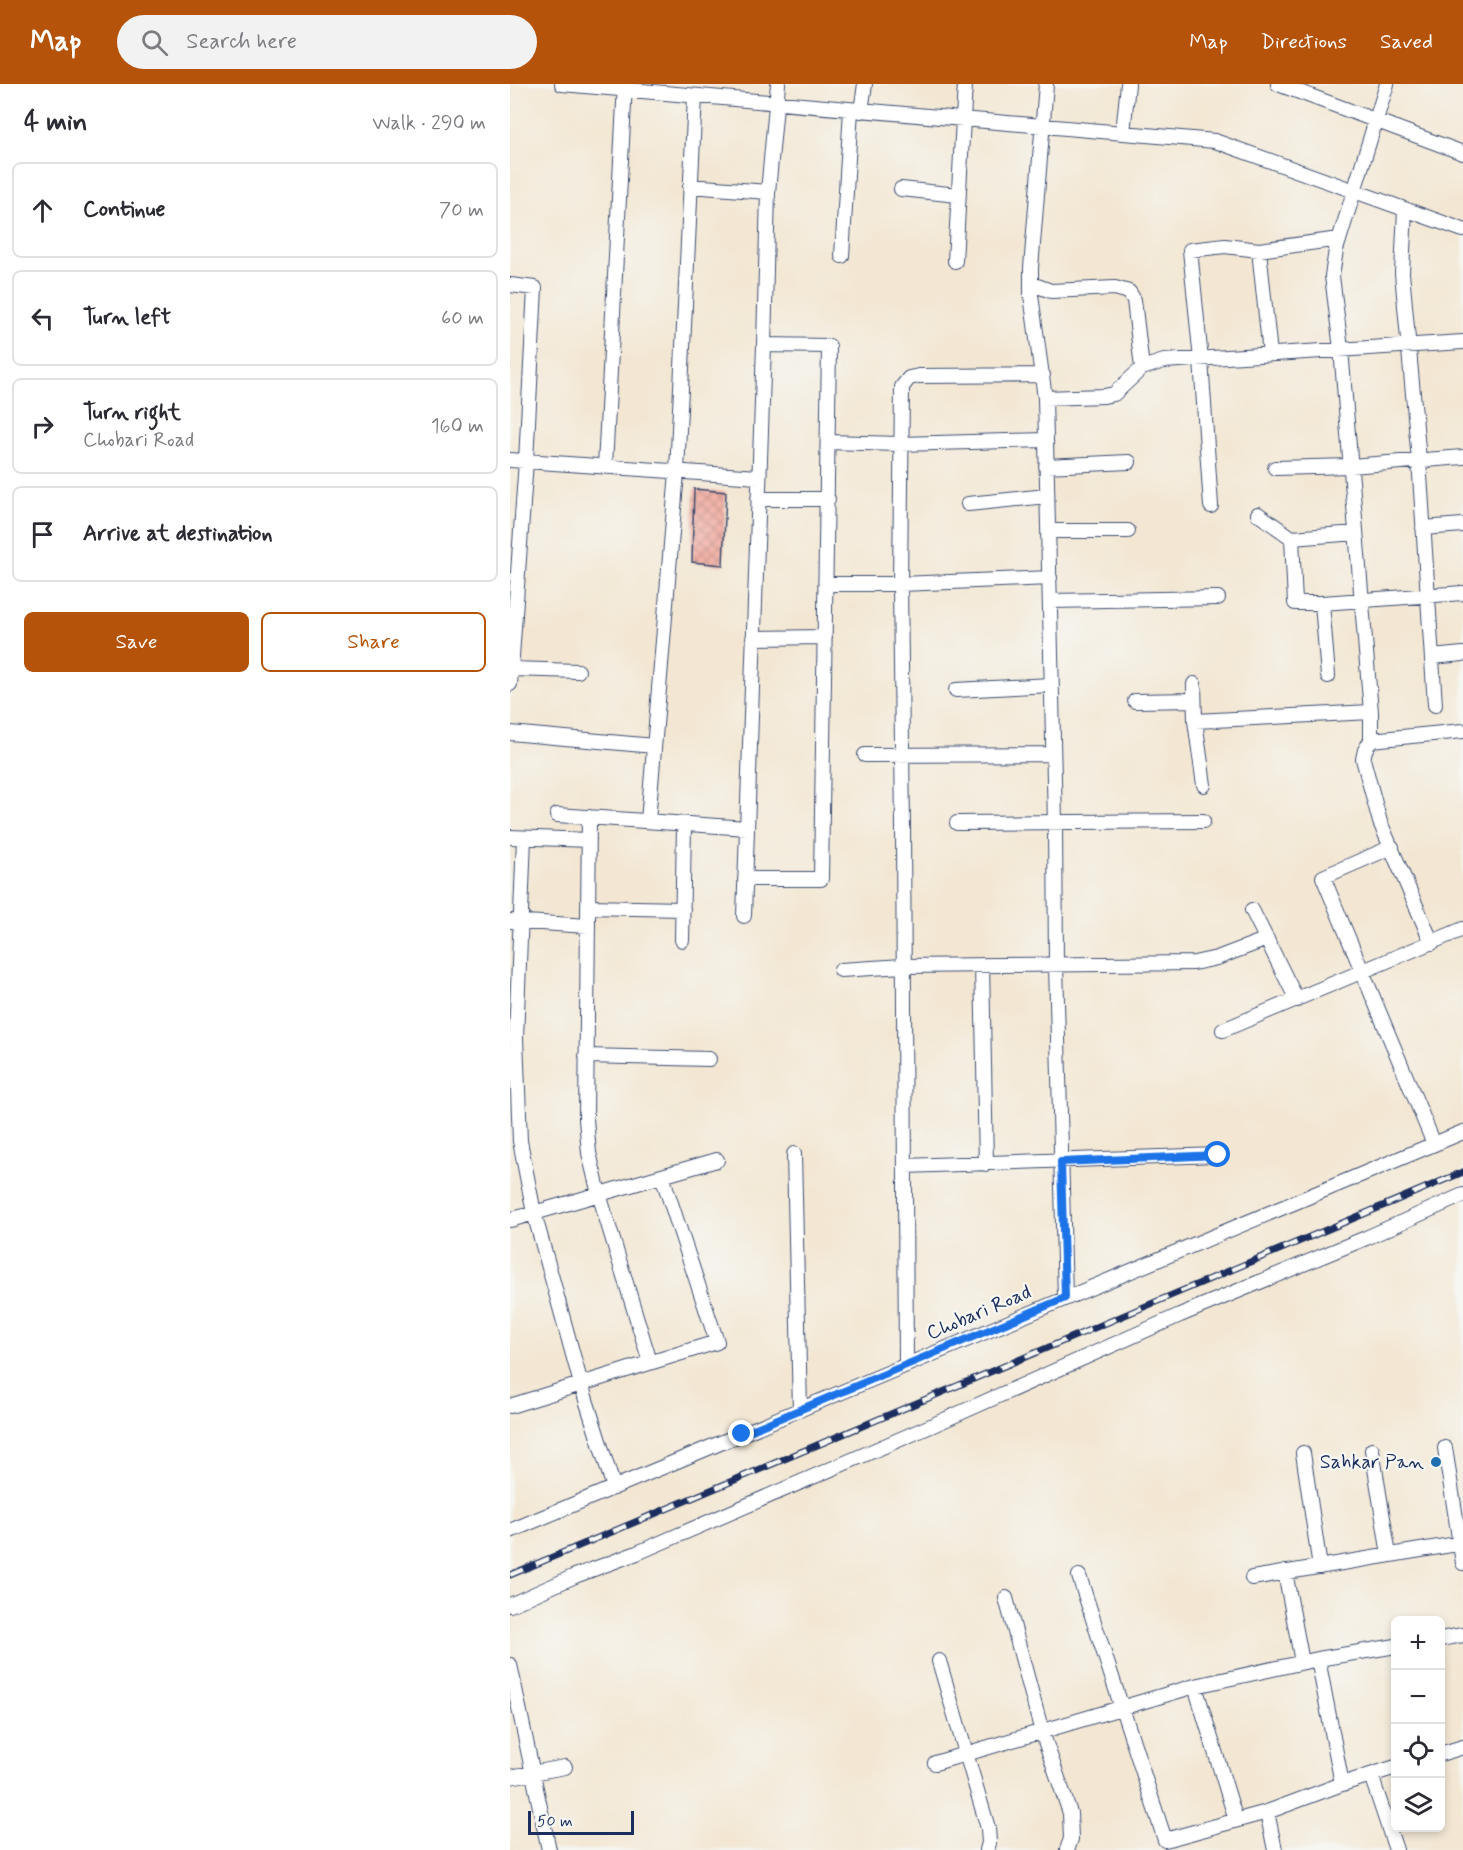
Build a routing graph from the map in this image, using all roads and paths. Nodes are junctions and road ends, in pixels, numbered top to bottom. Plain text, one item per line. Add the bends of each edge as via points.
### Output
1 (562, 84) edge
2 (778, 84) edge
3 (865, 84) edge
4 (965, 84) edge
5 (1046, 84) edge
6 (1128, 84) edge
7 (1278, 84) edge
8 (1387, 84) edge
9 (625, 87) edge
10 (694, 96) junction
11 (776, 103) junction
12 (856, 110) junction
13 (962, 119) junction
14 (1375, 119) junction
15 (1041, 127) junction
16 (1123, 133) junction
17 (1463, 153) edge
18 (690, 186) junction
19 (901, 189) dead end
20 (1354, 191) junction
21 (768, 192) junction
22 (958, 195) junction
23 (1405, 210) junction
24 (1463, 230) edge
25 (1339, 239) junction
26 (1259, 250) junction
27 (842, 256) dead end
28 (955, 261) dead end
29 (510, 285) edge
30 (1032, 289) junction
31 (1463, 342) edge
32 (764, 345) junction
33 (1408, 346) junction
34 (1341, 349) junction
35 (1270, 354) junction
36 (1201, 360) junction
37 (1140, 370) junction
38 (1043, 375) junction
39 (1045, 398) junction
40 (1045, 440) junction
41 (828, 442) junction
42 (900, 444) junction
43 (1463, 457) edge
44 (510, 460) edge
45 (1419, 460) junction
46 (526, 461) junction
47 (1129, 462) dead end
48 (604, 466) junction
49 (1046, 466) junction
50 (1351, 466) junction
51 (1275, 468) dead end
52 (677, 472) junction
53 (758, 477) junction
54 (1047, 496) junction
55 (758, 499) junction
56 (828, 499) junction
57 (968, 504) dead end
58 (1211, 506) dead end
59 (1258, 514) dead end
60 (1463, 525) edge
61 (1424, 528) junction
62 (1049, 531) junction
63 (1128, 531) dead end
64 (1356, 533) junction
65 (1292, 538) junction
66 (1050, 578) junction
67 (826, 584) junction
68 (900, 584) junction
69 (1463, 593) edge
70 (1428, 596) junction
71 (1218, 598) dead end
72 (1361, 600) junction
73 (1050, 601) junction
74 (1322, 603) junction
75 (825, 637) junction
76 (753, 638) junction
77 (1463, 654) edge
78 (1432, 657) junction
79 (511, 659) edge
80 (578, 671) dead end
81 (1328, 676) dead end
82 (510, 684) edge
83 (1194, 684) dead end
84 (1051, 685) junction
85 (956, 690) dead end
86 (1194, 700) junction
87 (1134, 701) dead end
88 (1435, 705) dead end
89 (1371, 712) junction
90 (1196, 721) junction
91 (1463, 731) edge
92 (510, 733) edge
93 (1371, 740) junction
94 (654, 746) junction
95 (865, 754) dead end
96 (1052, 754) junction
97 (902, 755) junction
98 (1204, 785) dead end
99 (557, 814) dead end
100 (589, 817) junction
101 (648, 821) junction
102 (1203, 821) dead end
103 (957, 823) dead end
104 (1055, 823) junction
105 (684, 824) junction
106 (747, 828) junction
107 (517, 838) edge
108 (589, 840) junction
109 (1392, 848) junction
110 (745, 879) junction
111 (588, 907) junction
112 (682, 909) junction
113 (1252, 910) dead end
114 (744, 916) dead end
115 (516, 921) edge
116 (588, 926) junction
117 (1457, 932) edge
118 (1267, 939) junction
119 (682, 940) dead end
120 (1432, 943) junction
121 (1463, 945) edge
122 (1056, 965) junction
123 (903, 966) junction
124 (982, 966) junction
125 (841, 970) dead end
126 (1363, 973) junction
127 (514, 980) edge
128 (1297, 1000) junction
129 (1223, 1030) dead end
130 (513, 1038) edge
131 (586, 1056) junction
132 (709, 1059) dead end
133 (514, 1095) edge
134 (1463, 1132) edge
135 (1434, 1144) junction
136 (794, 1154) dead end
137 (1218, 1155) dead end
138 (717, 1160) dead end
139 (1061, 1162) junction
140 (986, 1164) junction
141 (905, 1166) junction
142 (662, 1176) junction
143 (599, 1194) junction
144 (1463, 1195) edge
145 (534, 1213) junction
146 (510, 1220) edge
147 (1065, 1298) junction
148 (650, 1362) junction
149 (906, 1365) junction
150 (580, 1384) junction
151 (510, 1406) edge
152 (800, 1410) junction
153 (1445, 1448) dead end
154 (1372, 1450) dead end
155 (1304, 1453) dead end
156 (614, 1488) junction
157 (510, 1531) edge
158 (1461, 1543) edge
159 (1389, 1555) junction
160 (1463, 1563) edge
161 (1320, 1567) junction
162 (1285, 1572) junction
163 (1079, 1576) dead end
164 (1252, 1578) dead end
165 (1006, 1598) dead end
166 (510, 1605) edge
167 (1463, 1635) edge
168 (1445, 1638) edge
169 (1391, 1647) edge
170 (1318, 1659) junction
171 (939, 1661) dead end
172 (1302, 1662) junction
173 (510, 1665) edge
174 (1195, 1686) junction
175 (1121, 1709) junction
176 (1042, 1732) junction
177 (1463, 1747) edge
178 (1445, 1752) edge
179 (967, 1754) junction
180 (935, 1762) dead end
181 (565, 1767) dead end
182 (1391, 1768) edge
183 (533, 1773) junction
184 (1371, 1775) junction
185 (510, 1777) edge
186 (1342, 1784) junction
187 (1267, 1812) junction
188 (1236, 1820) junction
189 (549, 1850) edge
190 (987, 1850) edge
191 (1067, 1850) edge
192 (1275, 1850) edge
193 (1396, 1850) edge

1 - 9 street
2 - 11 street
3 - 12 street
4 - 13 street
5 - 15 street
6 - 16 street
7 - 14 street
8 - 14 street
9 - 10 street
9 - 48 street
10 - 11 street
10 - 18 street
11 - 12 street
11 - 21 street
12 - 13 street
12 - 27 street
13 - 15 street
13 - 22 street
14 - 17 street
14 - 20 street
15 - 16 street
15 - 30 street
16 - 20 street via 1215,141
18 - 21 street
18 - 52 street
19 - 22 street
20 - 23 street
20 - 25 street
21 - 32 street
22 - 28 street
23 - 24 street
23 - 33 street via 1402,273
25 - 26 street
25 - 34 street via 1332,276
26 - 35 street
26 - 36 street via 1225,246 1190,250
29 - 46 street via 535,288
30 - 37 street via 1114,288 1129,292 1134,300
30 - 38 street
31 - 33 street
32 - 41 street via 829,346
32 - 53 street
33 - 34 street
33 - 45 street
34 - 35 street
34 - 50 street
35 - 36 street
36 - 37 street via 1164,361
36 - 58 street
37 - 39 street via 1118,392
38 - 39 street
38 - 42 street via 909,378 902,387
39 - 40 street
40 - 42 street
40 - 49 street
41 - 42 street
41 - 56 street
42 - 68 street
43 - 45 street
44 - 46 street
45 - 50 street
45 - 61 street
46 - 48 street
46 - 79 street
47 - 49 street
48 - 52 street
49 - 54 street
50 - 51 street
50 - 64 street
52 - 53 street
52 - 94 street
53 - 55 street
54 - 57 street
54 - 62 street
55 - 56 street
55 - 76 street
56 - 67 street
59 - 65 street
60 - 61 street
61 - 70 street
62 - 63 street
62 - 66 street
64 - 65 street
64 - 72 street
65 - 74 street via 1295,603
66 - 68 street
66 - 73 street
67 - 68 street
67 - 75 street
68 - 97 street
69 - 70 street
70 - 72 street
70 - 78 street
71 - 73 street
72 - 74 street
72 - 89 street
73 - 84 street
74 - 81 street
75 - 76 street
75 - 110 street via 821,879
76 - 106 street
77 - 78 street
78 - 88 street
79 - 80 street
79 - 82 street
83 - 86 street
84 - 85 street
84 - 96 street
86 - 87 street
86 - 90 street
89 - 90 street
89 - 93 street
90 - 98 street
91 - 93 street
92 - 94 street
93 - 109 street via 1363,759 1380,822
94 - 101 street
95 - 97 street
96 - 97 street
96 - 104 street
97 - 123 street
99 - 100 street
100 - 101 street
100 - 108 street
101 - 105 street
102 - 104 street
103 - 104 street
104 - 122 street
105 - 106 street
105 - 112 street
106 - 110 street
107 - 108 street
107 - 115 street
108 - 111 street
109 - 120 street
109 - 126 street via 1323,877
110 - 114 street
111 - 112 street
111 - 116 street
112 - 119 street
113 - 118 street
115 - 116 street
115 - 127 street
116 - 131 street
117 - 120 street
117 - 121 street
118 - 122 street via 1194,963
118 - 128 street
120 - 126 street
122 - 124 street
122 - 139 street
123 - 124 street
123 - 125 street
123 - 141 street
124 - 140 street
126 - 128 street
126 - 135 street
127 - 130 street
128 - 129 street
130 - 133 street
131 - 132 street
131 - 143 street via 589,1154
133 - 145 street
134 - 135 street, Chobari Road
135 - 147 street, Chobari Road
136 - 152 street
137 - 139 street
138 - 142 street
139 - 140 street
139 - 147 street
140 - 141 street
141 - 149 street
142 - 143 street
142 - 148 street via 717,1342
143 - 145 street
143 - 148 street
144 - 166 street
145 - 146 street
145 - 150 street
147 - 149 street, Chobari Road
148 - 150 street
149 - 152 street, Chobari Road
150 - 151 street
150 - 156 street
152 - 156 street, Chobari Road
153 - 158 street
154 - 159 street
155 - 161 street
156 - 157 street, Chobari Road
158 - 159 street
158 - 160 street
159 - 161 street
161 - 162 street
162 - 164 street
162 - 172 street
163 - 175 street
165 - 176 street
167 - 168 street
169 - 170 street
170 - 172 street
170 - 186 street
171 - 179 street
172 - 174 street
173 - 183 street
174 - 175 street
174 - 188 street
175 - 176 street
175 - 188 street via 1165,1840
176 - 179 street
176 - 191 street via 1070,1813 1071,1839
177 - 178 street
179 - 180 street
179 - 190 street via 988,1828
181 - 183 street
182 - 184 street
183 - 185 street
183 - 189 street
184 - 186 street
184 - 193 street
186 - 187 street
187 - 188 street
187 - 192 street

